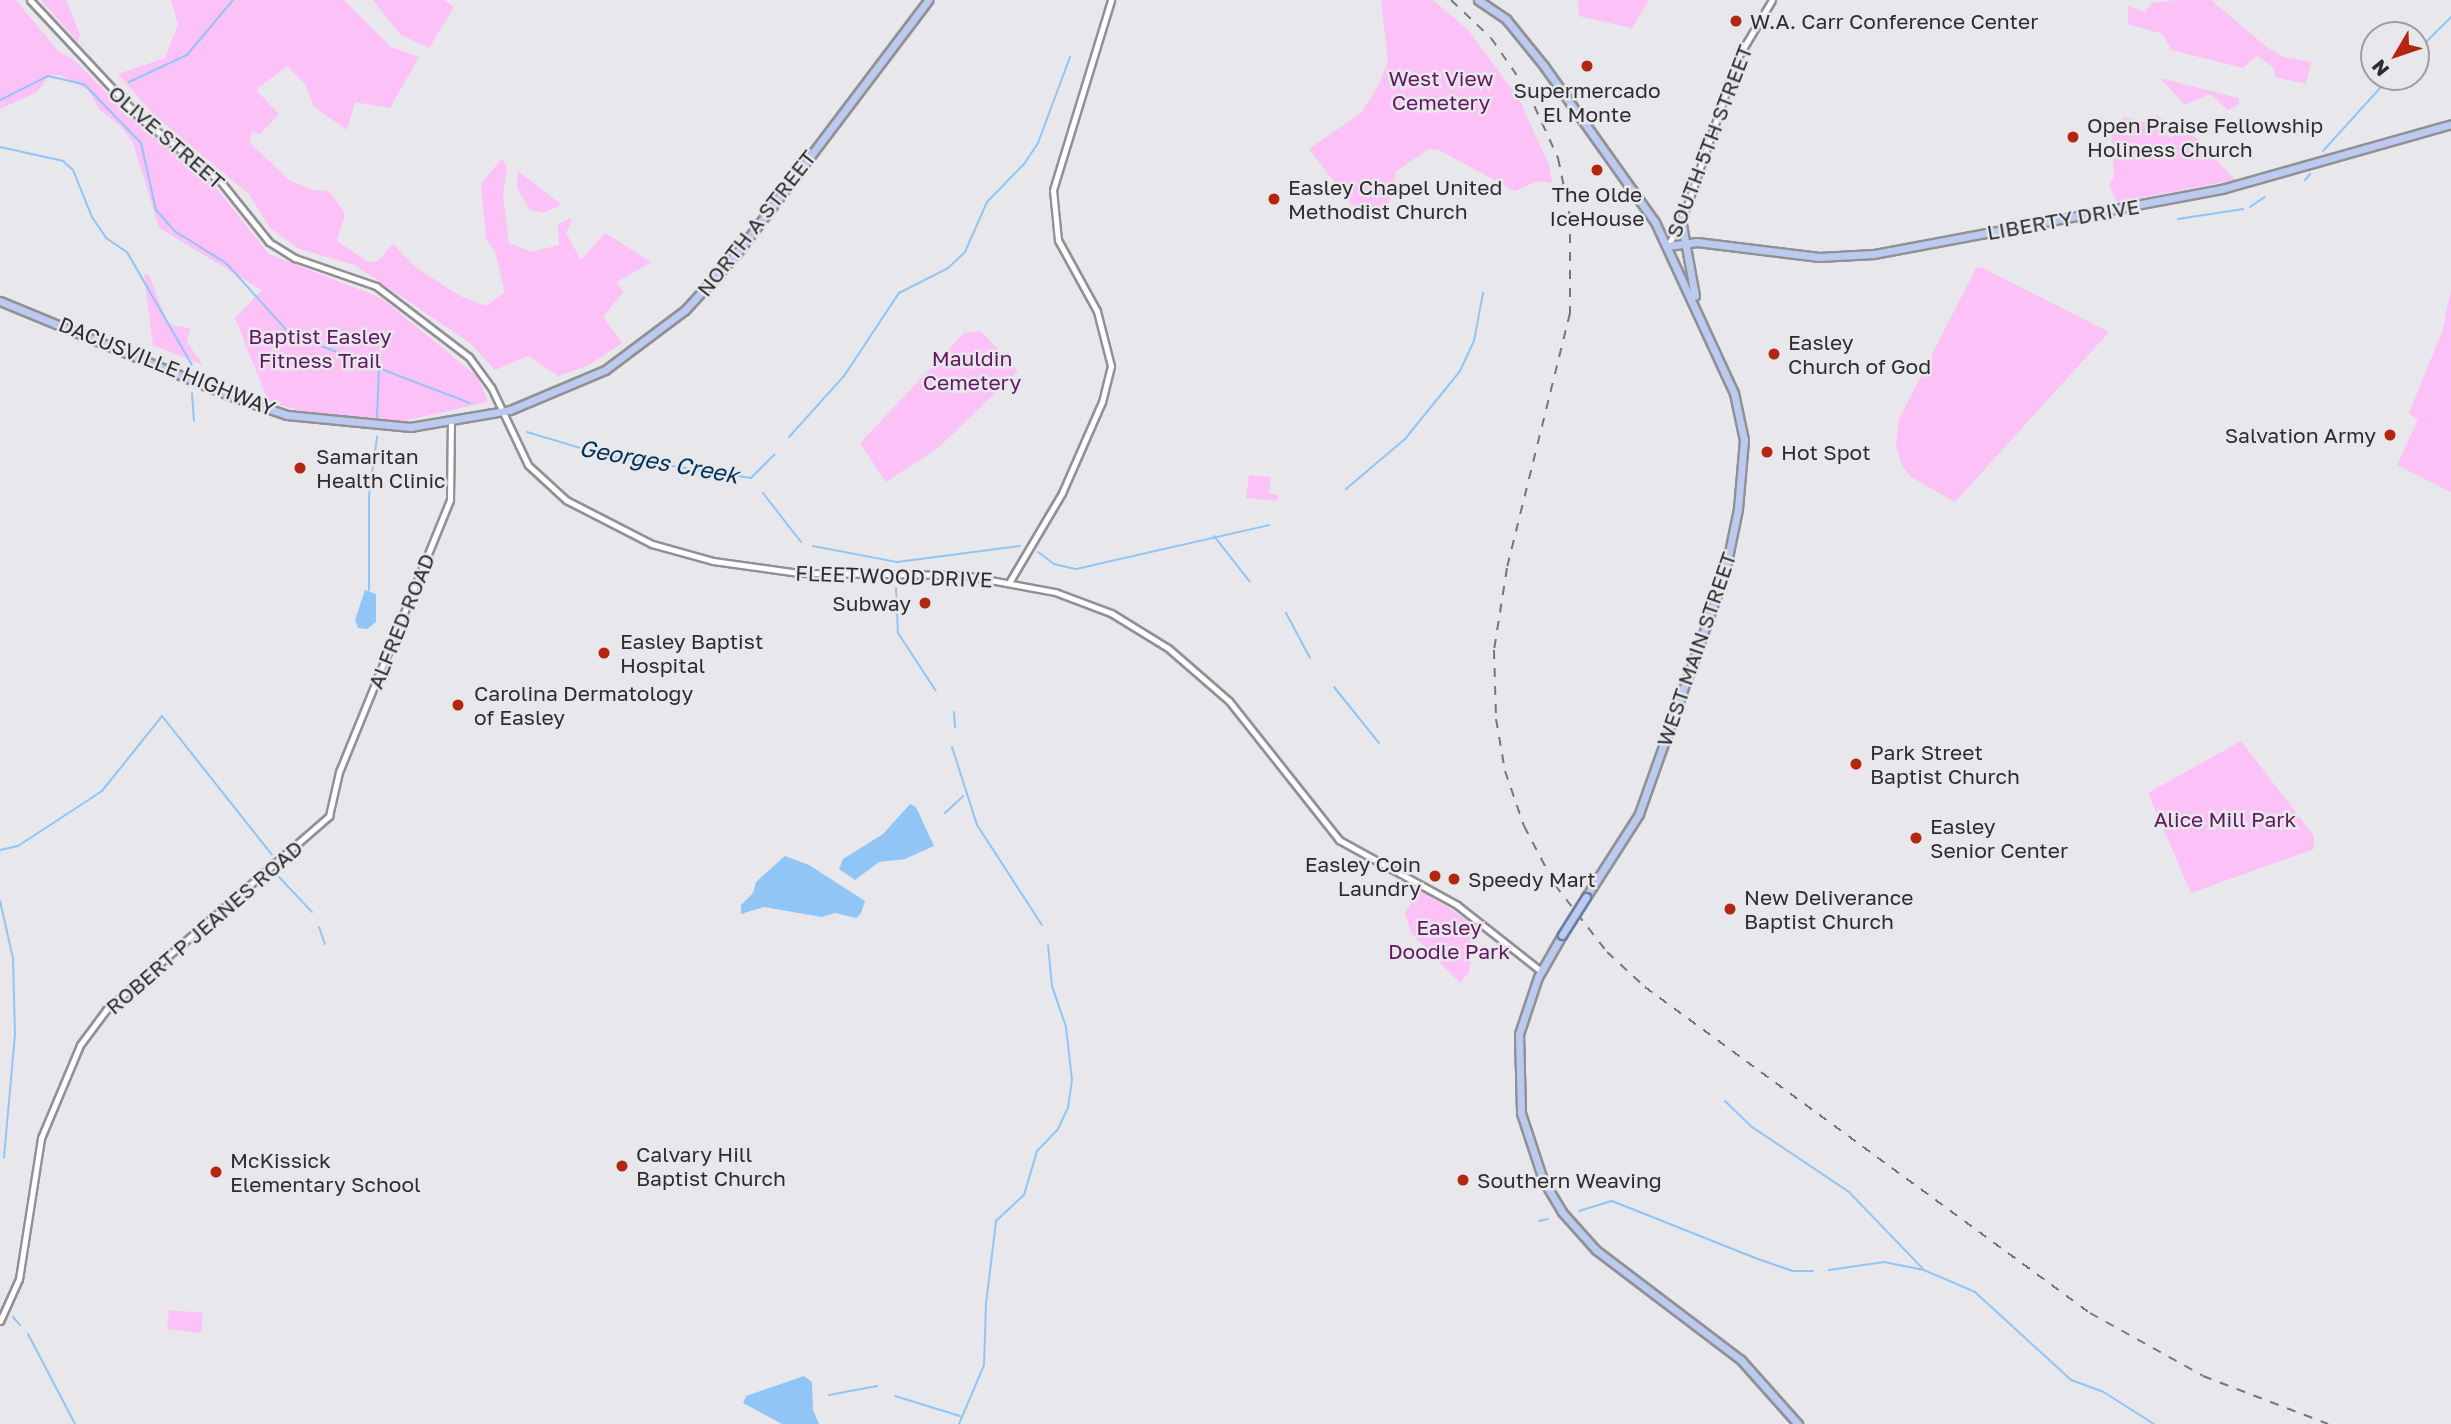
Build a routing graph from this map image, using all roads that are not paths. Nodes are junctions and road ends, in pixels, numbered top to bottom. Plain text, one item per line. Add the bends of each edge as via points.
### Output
1 (30, 0) edge
2 (928, 0) edge
3 (1111, 0) edge
4 (1478, 0) edge
5 (1772, 0) edge
6 (2451, 124) edge
7 (1681, 219) junction
8 (1683, 242) junction
9 (1668, 246) junction
10 (0, 300) edge
11 (1699, 314) junction
12 (503, 412) junction
13 (452, 422) junction
14 (1010, 581) junction
15 (329, 816) joint
16 (1541, 971) junction
17 (0, 1321) edge
18 (1798, 1424) edge

1 - 12 street, OLIVE STREET via 138,116 221,182 269,243 295,258 376,286 470,357
2 - 12 main road, NORTH A STREET via 737,253 685,310 606,370
3 - 14 street via 1053,190 1058,240 1097,311 1111,366 1101,402 1062,493
4 - 9 main road, WEST MAIN STREET via 1506,19 1561,88 1638,195
5 - 7 street, SOUTH 5TH STREET via 1738,57
6 - 8 main road, LIBERTY DRIVE via 2222,189 1874,254 1819,257
7 - 8 main road
7 - 9 street, SOUTH 5TH STREET
8 - 9 main road, LIBERTY DRIVE
8 - 11 main road
9 - 11 main road, WEST MAIN STREET
10 - 13 main road, DACUSVILLE HIGHWAY via 287,415 371,426
11 - 16 main road, WEST MAIN STREET, bridge via 1740,414 1743,474 1732,543 1639,814
12 - 13 main road, DACUSVILLE HIGHWAY
12 - 14 street, FLEETWOOD DRIVE via 528,465 547,487 598,520 652,544 747,568 852,575 940,573
13 - 15 street, ALFRED ROAD via 450,500 339,772
14 - 16 street, FLEETWOOD DRIVE via 1088,603 1168,648 1229,701 1339,840 1478,919
15 - 17 street, ROBERT P JEANES ROAD via 106,1010 80,1045 41,1138 19,1279
16 - 18 main road, WEST MAIN STREET via 1522,1019 1518,1074 1526,1133 1553,1199 1596,1250 1741,1360

